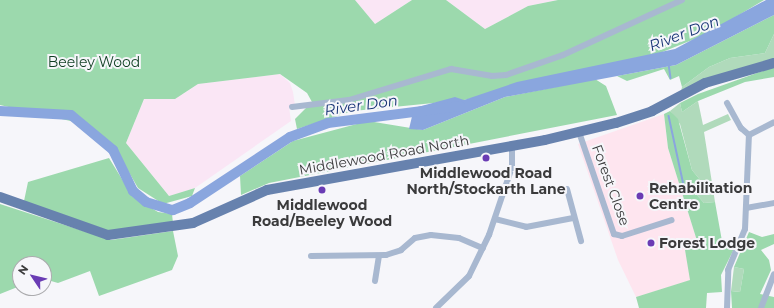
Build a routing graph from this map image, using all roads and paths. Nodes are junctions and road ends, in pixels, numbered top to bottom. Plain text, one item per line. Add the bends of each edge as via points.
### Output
1 (682, 0) edge
2 (774, 63) edge
3 (726, 103) dead end
4 (292, 107) dead end
5 (774, 122) edge
6 (579, 132) junction
7 (749, 135) junction
8 (512, 146) junction
9 (567, 189) dead end
10 (0, 197) edge
11 (774, 203) edge
12 (746, 208) junction
13 (573, 218) junction
14 (496, 219) junction
15 (672, 220) dead end
16 (581, 241) dead end
17 (483, 248) junction
18 (311, 256) dead end
19 (379, 256) junction
20 (774, 274) edge
21 (375, 281) dead end
22 (436, 308) edge
23 (727, 308) edge
24 (761, 308) edge

1 - 4 street via 563,55 506,75 492,76 450,69 349,100
2 - 6 main road, Middlewood Road North via 698,86 634,118
3 - 7 street via 741,128
5 - 7 street
6 - 8 main road, Middlewood Road North
6 - 15 street, Forest Close via 614,234 622,236
7 - 12 street
8 - 10 main road, Middlewood Road North via 267,190 203,220 120,235 99,234
8 - 14 street via 512,166
9 - 13 street
11 - 12 street
12 - 23 street via 741,244 727,274
13 - 14 street via 526,227
13 - 16 street
14 - 17 street
17 - 19 street via 459,238 431,235 415,238 396,252
17 - 22 street via 469,276
18 - 19 street via 338,253
19 - 21 street
20 - 24 street

